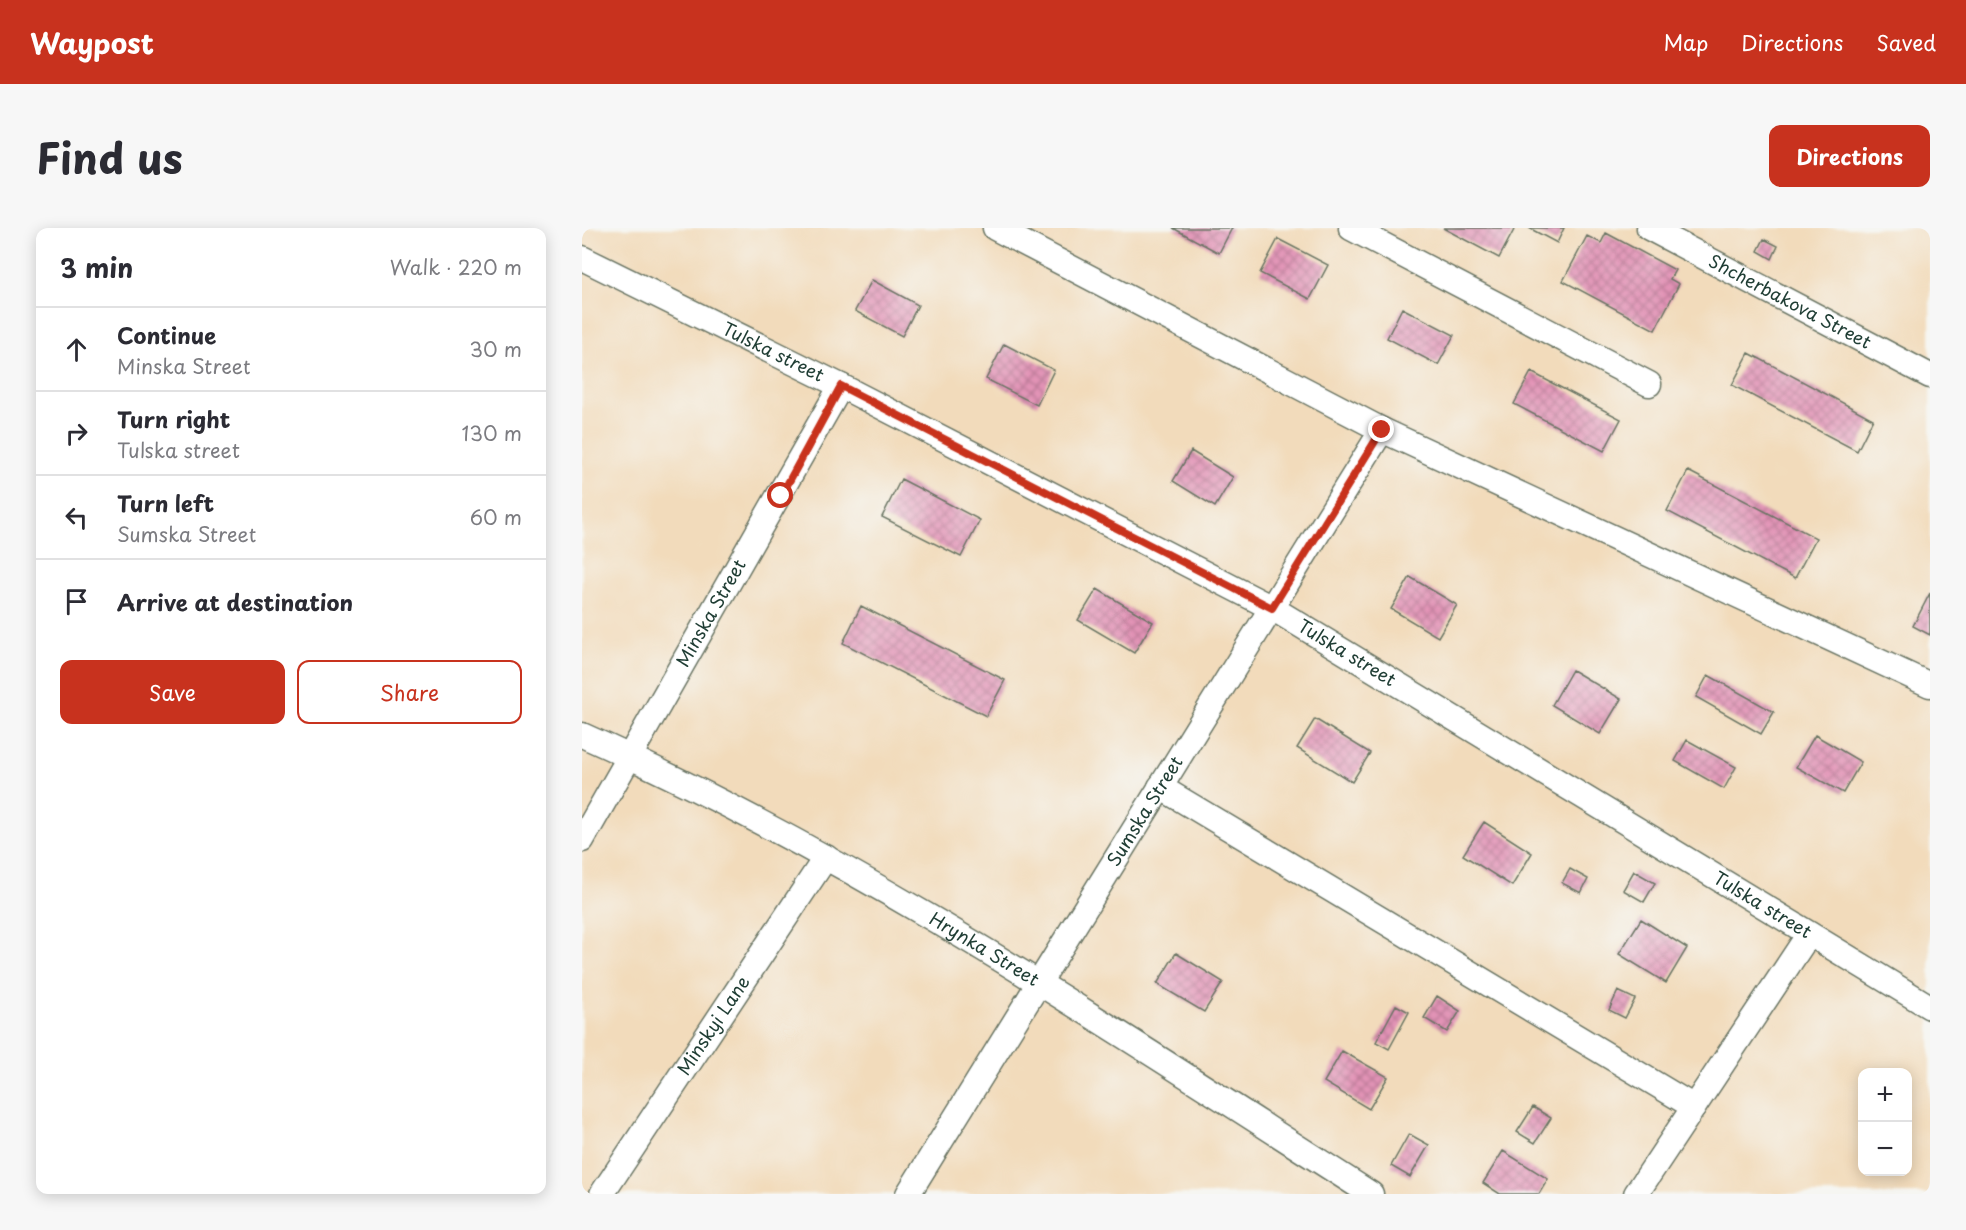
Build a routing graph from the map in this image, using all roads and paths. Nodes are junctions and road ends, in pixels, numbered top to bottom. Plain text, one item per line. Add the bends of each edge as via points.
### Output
1 (995, 228) edge
2 (1351, 228) edge
3 (1649, 228) edge
4 (582, 258) edge
5 (1930, 375) edge
6 (1649, 384) dead end
7 (841, 386) junction
8 (1382, 430) junction
9 (1272, 608) junction
10 (1930, 685) edge
11 (582, 735) edge
12 (632, 757) junction
13 (1160, 787) junction
14 (582, 840) edge
15 (826, 857) junction
16 (1809, 934) junction
17 (1039, 983) junction
18 (1930, 1007) edge
19 (1694, 1107) junction
20 (602, 1194) edge
21 (908, 1194) edge
22 (1371, 1194) edge
23 (1636, 1194) edge

1 - 8 street
2 - 6 street
3 - 5 street, Shcherbakova Street
4 - 7 street, Tulska street
7 - 9 street, Tulska street
7 - 12 street, Minska Street
8 - 9 street, Sumska Street
8 - 10 street
9 - 13 street, Sumska Street
9 - 16 street, Tulska street
11 - 12 street, Hrynka Street
12 - 14 street, Minska Street
12 - 15 street, Hrynka Street
13 - 17 street, Sumska Street
13 - 19 street
15 - 17 street, Hrynka Street
15 - 20 street, Minskyi Lane
16 - 18 street, Tulska street
16 - 19 street
17 - 21 street, Sumska Street
17 - 22 street, Hrynka Street
19 - 23 street

